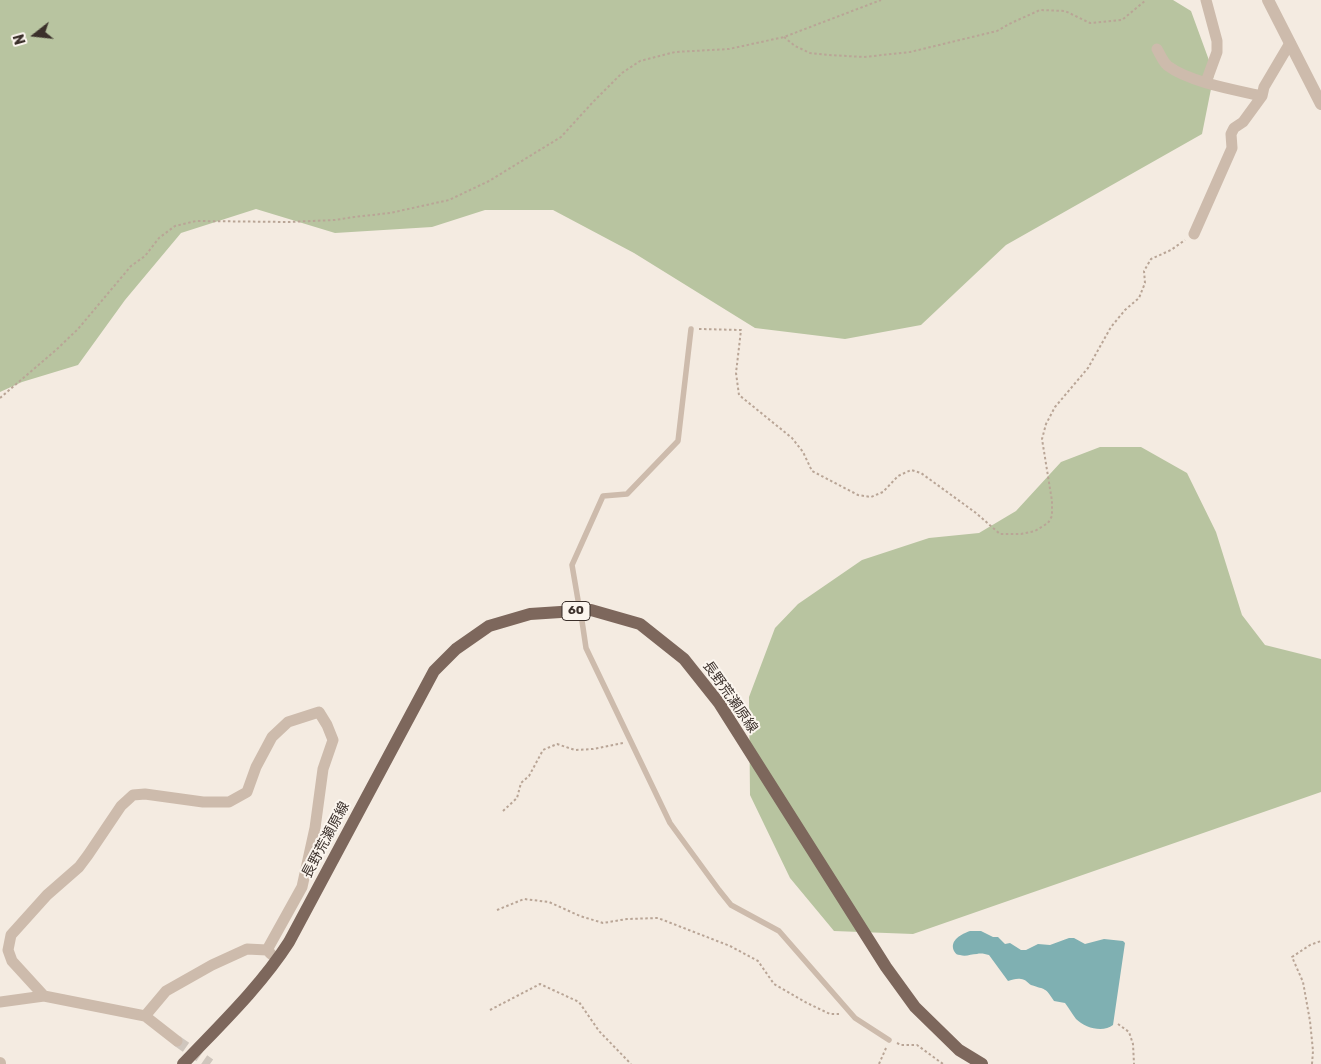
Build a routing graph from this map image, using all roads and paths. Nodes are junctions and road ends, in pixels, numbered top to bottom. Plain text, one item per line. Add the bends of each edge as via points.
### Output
1 (881, 0) edge
2 (1146, 0) edge
3 (1206, 0) edge
4 (1268, 0) edge
5 (784, 37) junction
6 (1290, 43) junction
7 (1157, 49) dead end
8 (1206, 82) junction
9 (1262, 96) junction
10 (1321, 104) edge
11 (1194, 234) joint
12 (691, 329) joint
13 (0, 398) edge
14 (578, 600) dead end
15 (582, 621) dead end
16 (631, 741) junction
17 (503, 811) dead end
18 (496, 910) dead end
19 (1321, 941) edge
20 (267, 950) junction
21 (277, 960) junction
22 (44, 996) junction
23 (0, 1002) edge
24 (490, 1010) dead end
25 (850, 1013) junction
26 (145, 1016) junction
27 (1118, 1024) dead end
28 (889, 1040) junction
29 (177, 1042) tunnel mouth
30 (183, 1064) edge
31 (631, 1064) edge
32 (879, 1064) edge
33 (943, 1064) edge
34 (982, 1064) edge
35 (1134, 1064) edge
36 (1312, 1064) edge

1 - 5 path
2 - 5 path via 1122,20 1090,23 1064,11 1040,10 997,31 910,52 864,57 810,53
3 - 8 street via 1217,41 1217,52
4 - 6 street
5 - 13 path via 728,49 675,52 640,61 622,73 561,138 489,181 449,200 390,213 335,220 196,221 175,226 131,266 78,329
6 - 9 street
6 - 10 street
7 - 8 street via 1166,65
8 - 9 street
9 - 11 street via 1231,134 1232,148
11 - 12 path via 1151,259 1144,271 1145,284 1139,298 1124,310 1088,368 1055,407 1042,439 1052,516 1048,523 1035,531 1021,534 1000,534 921,473 911,470 898,476 882,492 871,497 858,495 812,471 792,438 739,395 736,372 741,330
12 - 14 lane via 678,441 627,494 603,496 572,565
15 - 16 lane via 586,648
16 - 17 path via 575,750 557,744 543,750 529,776 521,783 517,798
16 - 25 lane via 670,823 731,905 778,931
18 - 25 path via 524,899 548,902 603,923 658,918 730,946 758,961 774,984 807,1003 830,1014
19 - 36 path via 1292,956 1302,982 1313,1051
20 - 21 street
20 - 22 street via 302,887 314,837 323,769 333,740 319,712 288,722 272,737 247,792 229,802 145,794 133,796 121,806 79,867 47,895 11,935 8,950 12,961
20 - 26 street via 247,949 212,965 166,991
21 - 30 main road, 長野荒瀬原線 / 60
21 - 34 main road, 長野荒瀬原線 / 60 via 434,671 456,649 489,626 530,614 591,610 640,624 684,659 719,703 886,967 915,1007 960,1050
22 - 23 street
22 - 26 street
24 - 31 path via 540,984 579,1002 599,1031
25 - 28 lane
26 - 29 street
27 - 35 path via 1129,1032 1134,1044
28 - 32 path
28 - 33 path via 901,1045 917,1045

